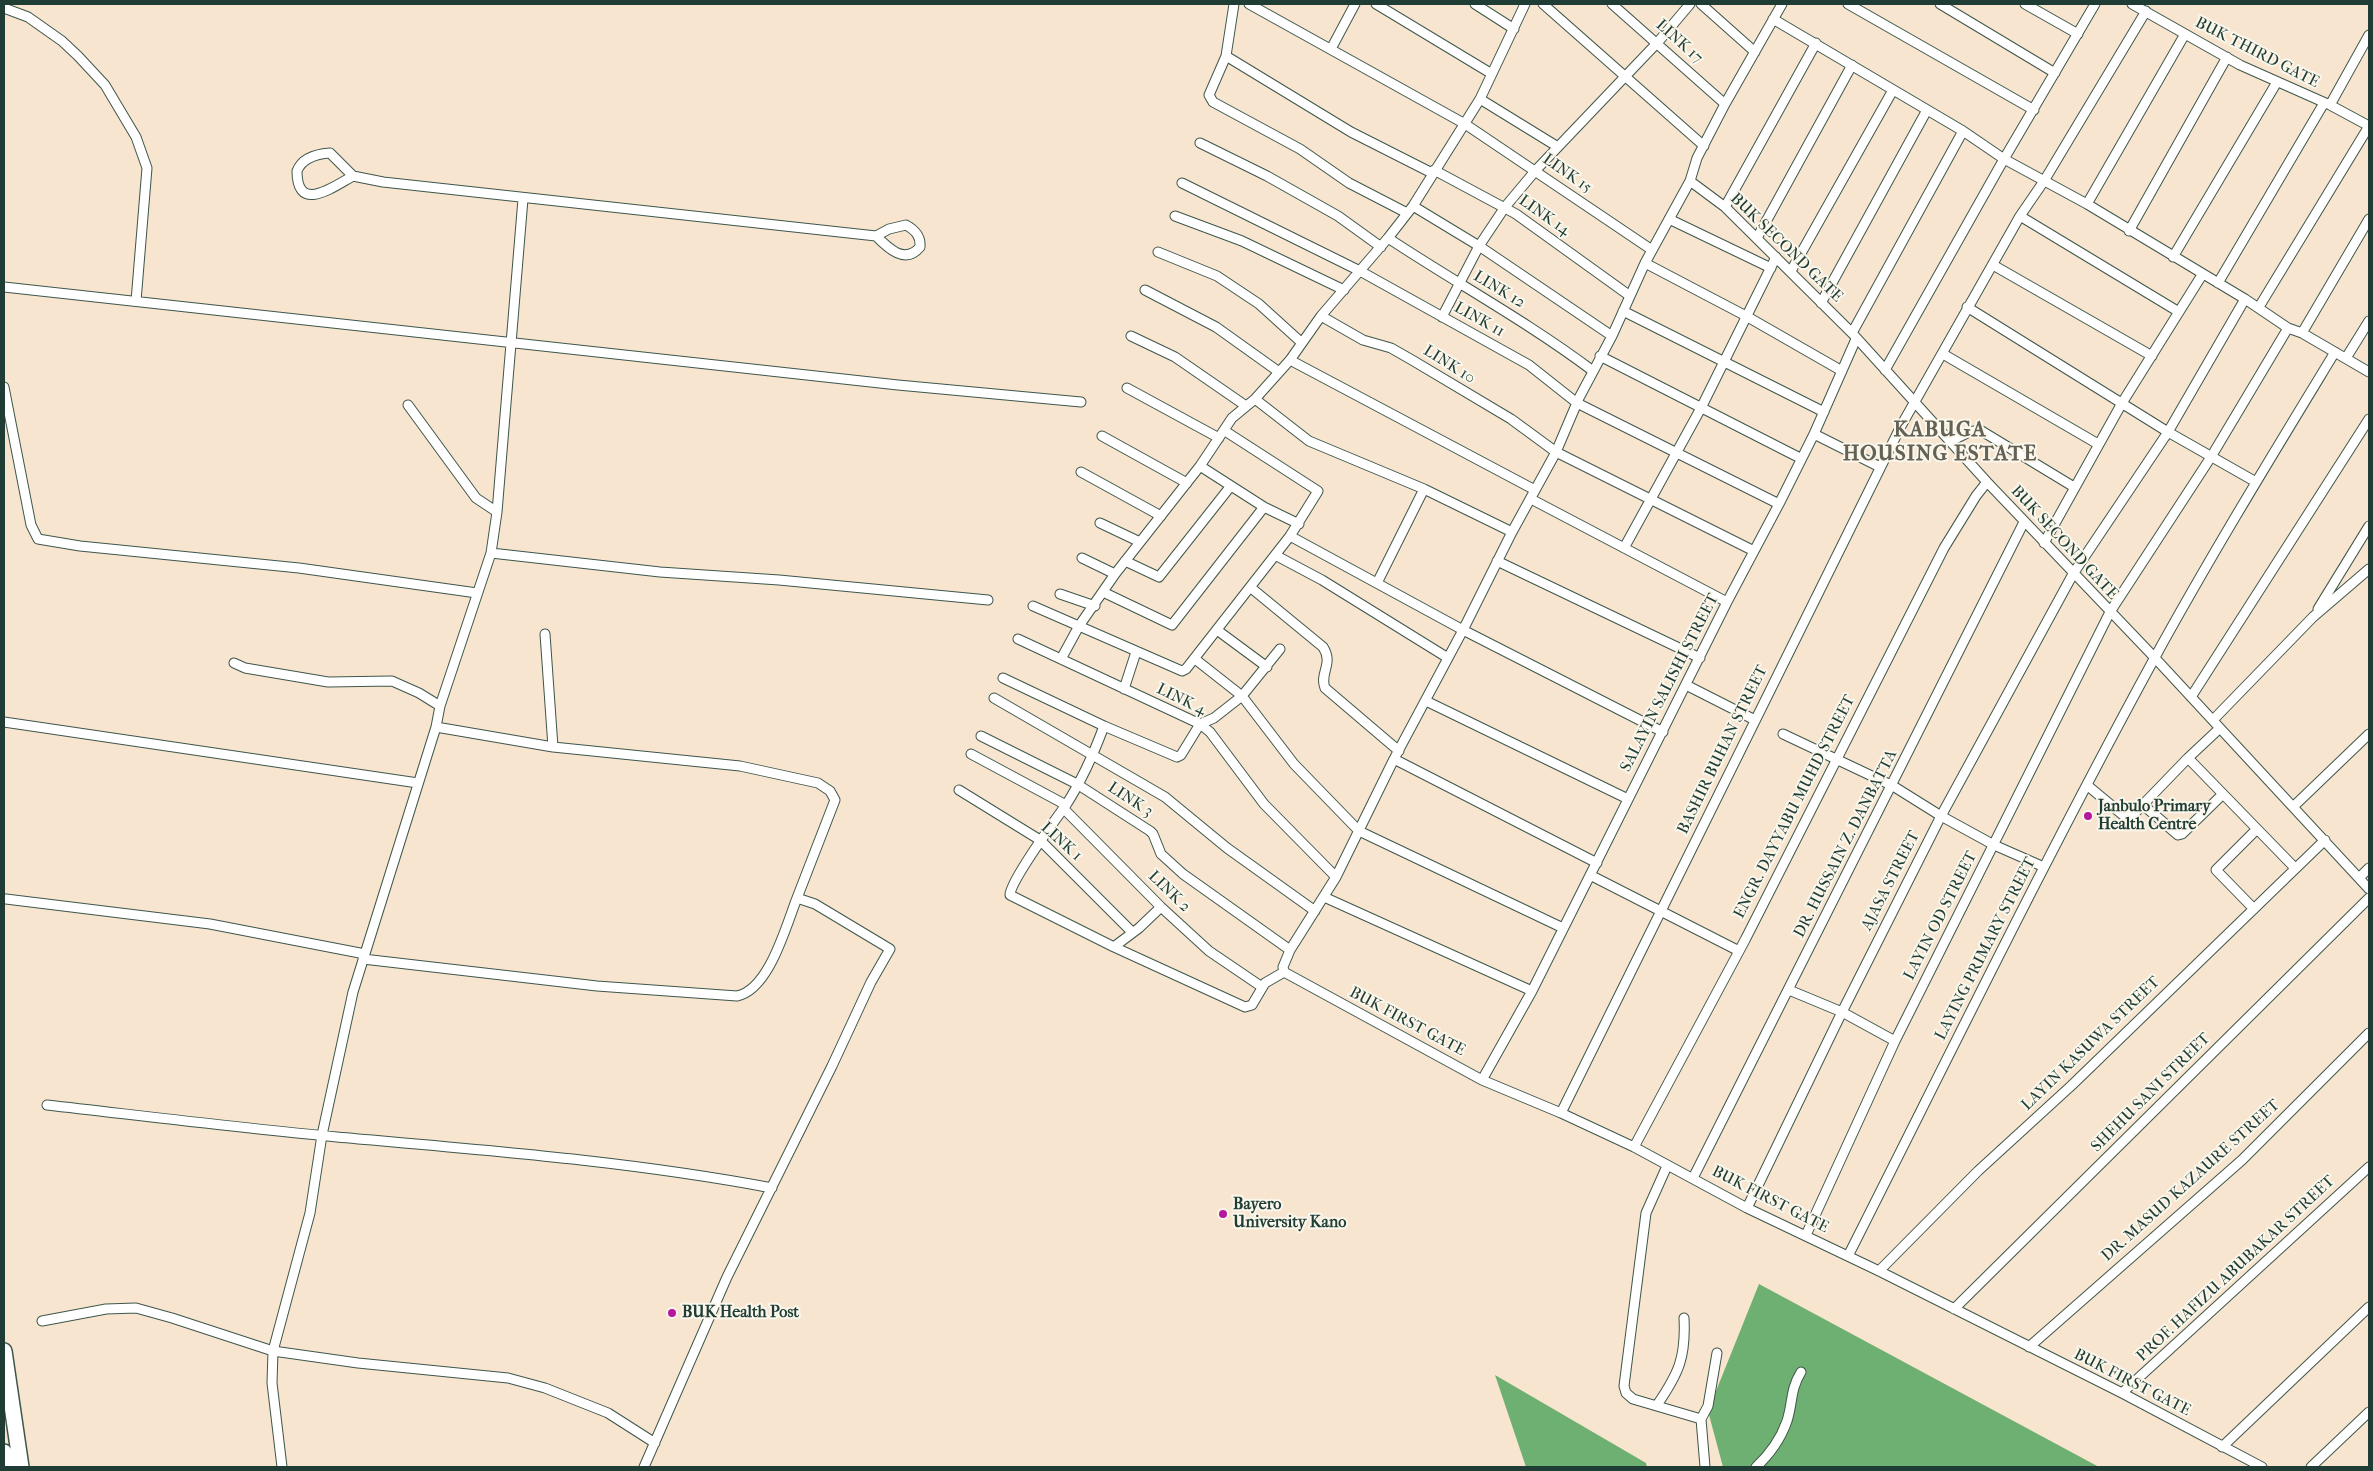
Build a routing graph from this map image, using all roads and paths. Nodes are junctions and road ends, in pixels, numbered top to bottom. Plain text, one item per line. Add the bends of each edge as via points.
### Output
1 (18, 4) edge
2 (1234, 4) edge
3 (1249, 4) edge
4 (1355, 4) edge
5 (1376, 4) edge
6 (1475, 4) edge
7 (1525, 4) edge
8 (1543, 4) edge
9 (1612, 4) edge
10 (1690, 4) edge
11 (1701, 4) edge
12 (1782, 4) edge
13 (1848, 4) edge
14 (1940, 4) edge
15 (2025, 4) edge
16 (2095, 4) edge
17 (2132, 4) edge
18 (4, 8) edge
19 (2146, 12) junction
20 (1773, 19) junction
21 (1514, 29) junction
22 (2078, 34) junction
23 (2185, 34) junction
24 (2369, 35) edge
25 (1658, 42) junction
26 (1816, 44) junction
27 (1331, 50) junction
28 (1755, 52) junction
29 (1226, 56) junction
30 (2228, 58) junction
31 (1852, 65) junction
32 (2055, 73) junction
33 (1492, 74) junction
34 (1624, 77) junction
35 (2277, 82) junction
36 (1893, 90) junction
37 (1480, 99) junction
38 (1725, 104) junction
39 (2327, 104) junction
40 (1927, 110) junction
41 (2034, 110) junction
42 (1465, 124) junction
43 (2369, 126) edge
44 (1963, 132) junction
45 (1200, 143) dead end
46 (1704, 146) junction
47 (1558, 147) junction
48 (2004, 159) junction
49 (1536, 170) junction
50 (1433, 172) junction
51 (353, 176) junction
52 (2044, 180) junction
53 (1690, 182) junction
54 (1182, 183) dead end
55 (522, 199) junction
56 (2087, 204) junction
57 (1505, 207) junction
58 (1725, 207) junction
59 (1410, 210) junction
60 (1175, 216) dead end
61 (2020, 216) junction
62 (2369, 219) edge
63 (1670, 220) junction
64 (2129, 231) junction
65 (876, 236) junction
66 (1388, 238) junction
67 (1757, 238) junction
68 (1479, 246) junction
69 (1381, 247) junction
70 (1652, 250) junction
71 (1158, 252) dead end
72 (2173, 257) junction
73 (1776, 258) junction
74 (1645, 263) junction
75 (1993, 264) junction
76 (1771, 268) junction
77 (1360, 271) junction
78 (1791, 271) junction
79 (2202, 275) junction
80 (2218, 283) junction
81 (1459, 284) junction
82 (4, 287) edge
83 (1145, 290) dead end
84 (1344, 290) junction
85 (1630, 296) junction
86 (2245, 298) junction
87 (136, 301) junction
88 (1821, 303) junction
89 (1967, 307) junction
90 (2259, 307) junction
91 (1624, 311) junction
92 (2179, 312) junction
93 (1321, 316) junction
94 (1746, 316) junction
95 (1442, 317) junction
96 (2369, 321) edge
97 (2288, 328) junction
98 (2302, 333) junction
99 (1131, 336) dead end
100 (1612, 336) junction
101 (1854, 336) junction
102 (510, 341) junction
103 (1302, 342) junction
104 (2334, 352) junction
105 (1943, 354) junction
106 (1600, 356) junction
107 (2152, 356) junction
108 (2346, 358) junction
109 (1290, 360) junction
110 (1724, 360) junction
111 (1885, 370) junction
112 (1593, 371) junction
113 (1842, 371) junction
114 (1279, 372) junction
115 (2369, 372) edge
116 (4, 387) edge
117 (1127, 388) dead end
118 (1255, 399) junction
119 (1081, 402) dead end
120 (1578, 402) junction
121 (1915, 402) junction
122 (2122, 403) junction
123 (408, 405) dead end
124 (1246, 406) junction
125 (1701, 408) junction
126 (1824, 412) junction
127 (2369, 419) edge
128 (2168, 432) junction
129 (1814, 434) junction
130 (1222, 435) junction
131 (1102, 436) dead end
132 (1951, 441) junction
133 (2098, 444) junction
134 (1556, 452) junction
135 (1677, 453) junction
136 (2211, 457) junction
137 (1800, 458) junction
138 (1200, 466) junction
139 (1880, 467) junction
140 (1081, 472) dead end
141 (1987, 482) junction
142 (2256, 482) junction
143 (1187, 483) junction
144 (1230, 487) junction
145 (2074, 487) junction
146 (1424, 489) junction
147 (1535, 490) junction
148 (1531, 499) junction
149 (1652, 499) junction
150 (1779, 504) junction
151 (1264, 508) junction
152 (498, 512) junction
153 (1161, 516) junction
154 (2024, 522) junction
155 (1100, 523) dead end
156 (1299, 524) junction
157 (2369, 526) edge
158 (1512, 532) junction
159 (1290, 536) junction
160 (1140, 542) junction
161 (2044, 543) junction
162 (1624, 548) junction
163 (1754, 551) junction
164 (491, 553) junction
165 (1275, 555) junction
166 (1082, 558) dead end
167 (1125, 561) junction
168 (1497, 561) junction
169 (2369, 569) edge
170 (1115, 574) junction
171 (2073, 574) junction
172 (1377, 582) junction
173 (1250, 587) junction
174 (1103, 592) junction
175 (477, 594) junction
176 (1060, 594) dead end
177 (988, 600) dead end
178 (1727, 602) junction
179 (1033, 606) dead end
180 (1095, 606) junction
181 (2110, 612) junction
182 (2313, 617) junction
183 (1079, 626) junction
184 (1217, 630) junction
185 (1463, 630) junction
186 (545, 634) dead end
187 (1018, 639) dead end
188 (1280, 649) dead end
189 (1136, 652) junction
190 (1448, 658) junction
191 (1700, 658) junction
192 (2155, 658) junction
193 (1061, 659) junction
194 (1195, 659) junction
195 (234, 662) dead end
196 (1267, 667) junction
197 (1003, 678) dead end
198 (1686, 685) junction
199 (1124, 689) junction
200 (1242, 696) junction
201 (2191, 697) junction
202 (994, 698) dead end
203 (1426, 701) junction
204 (440, 706) junction
205 (1755, 720) junction
206 (2213, 720) junction
207 (4, 722) edge
208 (1200, 724) junction
209 (1104, 726) junction
210 (436, 727) junction
211 (2220, 728) junction
212 (1663, 732) junction
213 (1783, 734) dead end
214 (2369, 734) edge
215 (981, 736) dead end
216 (553, 747) junction
217 (971, 754) dead end
218 (1094, 755) junction
219 (1397, 755) junction
220 (2188, 758) junction
221 (1836, 760) junction
222 (418, 782) junction
223 (1077, 784) junction
224 (1892, 786) junction
225 (2088, 786) junction
226 (959, 790) dead end
227 (2223, 794) junction
228 (1628, 799) junction
229 (2142, 804) junction
230 (1064, 806) junction
231 (2294, 806) junction
232 (1941, 816) junction
233 (2257, 829) junction
234 (1359, 831) junction
235 (1040, 840) junction
236 (2324, 840) junction
237 (1994, 845) junction
238 (1596, 863) junction
239 (2044, 868) junction
240 (2295, 868) junction
241 (2369, 868) edge
242 (1590, 875) junction
243 (1336, 877) junction
244 (2360, 877) junction
245 (2369, 889) edge
246 (1324, 897) junction
247 (796, 898) junction
248 (2369, 898) edge
249 (6, 899) dead end
250 (1162, 907) junction
251 (2254, 909) junction
252 (1315, 912) junction
253 (1659, 912) junction
254 (1563, 928) junction
255 (1132, 932) junction
256 (1115, 946) junction
257 (1290, 950) junction
258 (1739, 951) junction
259 (364, 956) junction
260 (1284, 972) junction
261 (1262, 987) junction
262 (1789, 990) junction
263 (1532, 991) junction
264 (1842, 1012) junction
265 (2369, 1033) edge
266 (1894, 1041) junction
267 (1482, 1080) junction
268 (47, 1106) dead end
269 (1561, 1113) junction
270 (322, 1136) junction
271 (1634, 1147) junction
272 (1667, 1166) junction
273 (2369, 1167) edge
274 (1693, 1178) junction
275 (772, 1188) junction
276 (1747, 1208) junction
277 (1806, 1236) junction
278 (1848, 1256) junction
279 (1878, 1271) junction
280 (2369, 1307) edge
281 (1954, 1309) junction
282 (1684, 1318) dead end
283 (42, 1321) dead end
284 (2029, 1347) junction
285 (4, 1351) edge
286 (273, 1351) junction
287 (1717, 1353) dead end
288 (1801, 1372) dead end
289 (2122, 1393) junction
290 (1657, 1405) junction
291 (2369, 1412) edge
292 (1701, 1419) junction
293 (654, 1443) junction
294 (2222, 1447) junction
295 (4, 1452) edge
296 (6, 1467) edge
297 (21, 1467) edge
298 (282, 1467) edge
299 (644, 1467) edge
300 (1705, 1467) edge
301 (1756, 1467) edge
302 (2262, 1467) edge
303 (2311, 1467) edge

1 - 18 street
2 - 29 street
3 - 27 street, LINK 15
4 - 27 street
5 - 33 street
6 - 21 street
7 - 21 street
8 - 34 street
9 - 25 street, LINK 17
10 - 25 street
11 - 28 street
12 - 20 street
13 - 41 street
14 - 32 street
15 - 22 street
16 - 22 street
17 - 19 street, BUK THIRD GATE
18 - 87 street via 28,17 78,56 105,85 136,137 147,168
19 - 23 street, BUK THIRD GATE
19 - 52 street, BASHIR BUHAN STREET
20 - 26 street
20 - 28 street
21 - 33 street
22 - 32 street
23 - 30 street, BUK THIRD GATE
23 - 56 street
24 - 39 street
25 - 34 street
25 - 38 street, LINK 17
26 - 31 street
26 - 58 street
27 - 42 street, LINK 15
28 - 38 street
29 - 50 street, LINK 14 via 1351,132
29 - 59 street via 1209,95 1212,102 1300,149 1349,183
30 - 35 street, BUK THIRD GATE
30 - 64 street
31 - 36 street
31 - 67 street
32 - 41 street
33 - 37 street
34 - 46 street
34 - 47 street
35 - 39 street, BUK THIRD GATE
35 - 72 street
36 - 40 street
36 - 78 street
37 - 42 street
37 - 47 street
38 - 46 street
39 - 43 street, BUK THIRD GATE
39 - 80 street
40 - 44 street
40 - 88 street
41 - 48 street
42 - 49 street, LINK 15
42 - 50 street
43 - 90 street
44 - 48 street
44 - 101 street, SALAYIN SALISHI STREET
45 - 69 street via 1338,216
46 - 53 street via 1694,164
47 - 49 street
48 - 52 street
48 - 111 street
49 - 57 street
49 - 70 street, LINK 15
50 - 57 street, LINK 14
50 - 59 street
51 - 51 street via 330,153 306,160 297,171 300,187 311,195 321,194
51 - 55 street
52 - 56 street
52 - 61 street, BASHIR BUHAN STREET
53 - 58 street, BUK SECOND GATE
53 - 63 street
54 - 77 street, LINK 11
55 - 65 street
55 - 102 street
56 - 64 street
57 - 68 street
57 - 85 street, LINK 14
58 - 67 street, BUK SECOND GATE
59 - 66 street
59 - 68 street
60 - 84 street via 1242,241
61 - 75 street, BASHIR BUHAN STREET
61 - 92 street
62 - 98 street
63 - 70 street
63 - 76 street
64 - 72 street
65 - 65 street via 898,254 912,254 920,247 918,235 906,225
66 - 69 street
66 - 81 street, LINK 12
67 - 73 street, BUK SECOND GATE
68 - 81 street
68 - 100 street
69 - 77 street
70 - 74 street
71 - 103 street via 1217,276 1259,304
72 - 79 street
73 - 76 street
73 - 78 street, BUK SECOND GATE
74 - 85 street
74 - 94 street
75 - 89 street, BASHIR BUHAN STREET
75 - 107 street
76 - 94 street
77 - 84 street
77 - 95 street, LINK 11
78 - 88 street, BUK SECOND GATE
79 - 80 street
79 - 92 street
80 - 86 street
81 - 95 street
81 - 112 street, LINK 12 via 1546,336
82 - 87 street
83 - 114 street via 1216,327
84 - 93 street
85 - 91 street
86 - 90 street
86 - 128 street, AJASA STREET
87 - 102 street
88 - 101 street, BUK SECOND GATE
89 - 105 street, BASHIR BUHAN STREET
89 - 122 street
90 - 97 street
91 - 100 street
91 - 110 street
92 - 107 street
93 - 103 street
93 - 134 street, LINK 10 via 1363,340 1391,348 1412,360 1511,419
94 - 110 street
94 - 113 street
95 - 120 street, LINK 11 via 1529,365
96 - 108 street
97 - 98 street
97 - 136 street, LAYIN OD STREET
98 - 104 street
99 - 124 street via 1175,357
100 - 106 street
101 - 111 street, BUK SECOND GATE
101 - 113 street, SALAYIN SALISHI STREET
102 - 119 street via 888,384
102 - 152 street
103 - 109 street
104 - 108 street
104 - 142 street, LAYING PRIMARY STREET
105 - 121 street, BASHIR BUHAN STREET
105 - 133 street
106 - 112 street
106 - 125 street
107 - 122 street
108 - 115 street
109 - 114 street
109 - 147 street
110 - 125 street
110 - 126 street
111 - 121 street, BUK SECOND GATE
112 - 120 street
113 - 126 street, SALAYIN SALISHI STREET
114 - 118 street
116 - 175 street via 30,525 38,539 300,568
117 - 130 street
118 - 124 street
118 - 146 street via 1309,442
120 - 134 street
120 - 135 street, LINK 11
121 - 132 street, BUK SECOND GATE
121 - 139 street, BASHIR BUHAN STREET
122 - 128 street
122 - 133 street
123 - 152 street via 476,498
124 - 130 street via 1232,418
125 - 135 street
125 - 137 street
126 - 129 street, SALAYIN SALISHI STREET
127 - 201 street
128 - 136 street
128 - 171 street, AJASA STREET
129 - 137 street, SALAYIN SALISHI STREET
129 - 139 street
130 - 138 street
130 - 156 street via 1318,489
131 - 143 street
132 - 141 street, BUK SECOND GATE
132 - 145 street via 1980,430
133 - 145 street
134 - 147 street
134 - 149 street, LINK 10
135 - 149 street
135 - 150 street, LINK 11
136 - 142 street
136 - 181 street, LAYIN OD STREET
137 - 150 street, SALAYIN SALISHI STREET
138 - 143 street
138 - 144 street
139 - 205 street, BASHIR BUHAN STREET
140 - 153 street
141 - 154 street, BUK SECOND GATE
141 - 221 street, ENGR. DAYYABU MUHD STREET via 1944,548
142 - 192 street, LAYING PRIMARY STREET
143 - 153 street
144 - 151 street
144 - 167 street via 1159,577
145 - 161 street
146 - 158 street
146 - 172 street
147 - 148 street
148 - 158 street
148 - 162 street
149 - 162 street
149 - 163 street, LINK 10
150 - 163 street, SALAYIN SALISHI STREET
151 - 156 street
151 - 174 street via 1172,624
152 - 164 street
153 - 160 street
154 - 161 street, BUK SECOND GATE
154 - 224 street, DR. HUSSAIN Z. DANBATTA
155 - 160 street
156 - 159 street
157 - 182 street
158 - 168 street
159 - 165 street
159 - 172 street
159 - 185 street
160 - 167 street
161 - 171 street, BUK SECOND GATE
162 - 178 street
163 - 178 street, SALAYIN SALISHI STREET
164 - 175 street
164 - 177 street via 660,572
165 - 173 street
165 - 190 street via 1322,580
166 - 170 street
167 - 170 street
168 - 185 street
168 - 191 street
169 - 182 street
170 - 174 street
171 - 181 street, BUK SECOND GATE
171 - 232 street, AJASA STREET
172 - 185 street
173 - 184 street
173 - 219 street via 1323,646 1329,660 1323,681 1325,688
174 - 180 street
175 - 204 street
176 - 180 street
178 - 191 street, SALAYIN SALISHI STREET
179 - 183 street
180 - 183 street
181 - 192 street, BUK SECOND GATE
181 - 237 street, LAYIN OD STREET
182 - 206 street
183 - 189 street
183 - 193 street
184 - 194 street
184 - 196 street
185 - 190 street
185 - 212 street
186 - 216 street
187 - 193 street, LINK 4
188 - 196 street
189 - 194 street via 1182,671
189 - 199 street
190 - 203 street
191 - 198 street, SALAYIN SALISHI STREET
192 - 201 street, BUK SECOND GATE
192 - 225 street, LAYING PRIMARY STREET
193 - 199 street, LINK 4
194 - 200 street
195 - 204 street via 244,668 328,682 392,682
196 - 200 street
197 - 209 street
198 - 205 street
198 - 212 street, SALAYIN SALISHI STREET
199 - 208 street, LINK 4
200 - 208 street via 1214,718
200 - 234 street via 1294,764
201 - 206 street, BUK SECOND GATE
202 - 218 street
203 - 219 street
203 - 228 street
204 - 210 street
205 - 253 street, BASHIR BUHAN STREET
206 - 211 street, BUK SECOND GATE
207 - 222 street
208 - 209 street via 1178,757
208 - 243 street, LINK 4 via 1210,732 1264,804
209 - 218 street
210 - 216 street
210 - 222 street
211 - 220 street
211 - 231 street, BUK SECOND GATE
212 - 228 street, SALAYIN SALISHI STREET
213 - 221 street
214 - 231 street
215 - 223 street, LINK 3
216 - 247 street via 740,766 824,786 834,796 834,806
217 - 230 street, LINK 2
218 - 223 street
218 - 252 street via 1165,796 1227,848
219 - 234 street
219 - 238 street
220 - 227 street
220 - 229 street
221 - 224 street
221 - 258 street, ENGR. DAYYABU MUHD STREET
222 - 259 street
223 - 230 street
223 - 257 street, LINK 3 via 1154,834 1161,854 1183,874
224 - 232 street
224 - 262 street, DR. HUSSAIN Z. DANBATTA
225 - 229 street via 2128,817
225 - 239 street, LAYING PRIMARY STREET
226 - 235 street, LINK 1
227 - 229 street via 2178,835
227 - 233 street
228 - 238 street, SALAYIN SALISHI STREET
230 - 235 street
230 - 250 street, LINK 2
231 - 236 street, BUK SECOND GATE
232 - 237 street
232 - 264 street, AJASA STREET
233 - 240 street
233 - 251 street via 2216,870
234 - 243 street
234 - 254 street
235 - 255 street, LINK 1
235 - 256 street via 1009,894
236 - 240 street, LAYIN KASUWA STREET
236 - 244 street, BUK SECOND GATE
237 - 239 street
237 - 266 street, LAYIN OD STREET
238 - 242 street, SALAYIN SALISHI STREET
239 - 278 street, LAYING PRIMARY STREET
240 - 251 street, LAYIN KASUWA STREET
241 - 244 street
242 - 253 street
242 - 254 street, SALAYIN SALISHI STREET
243 - 246 street
244 - 245 street, BUK SECOND GATE
246 - 252 street
246 - 263 street
247 - 259 street via 762,980 746,994 737,996 597,986
247 - 275 street via 815,904 890,949
248 - 281 street, SHEHU SANI STREET
249 - 259 street via 210,924
250 - 255 street
250 - 261 street, LINK 2 via 1209,951
251 - 279 street, LAYIN KASUWA STREET via 1978,1171
252 - 257 street
253 - 258 street
253 - 269 street, BASHIR BUHAN STREET
254 - 263 street, SALAYIN SALISHI STREET
255 - 256 street
256 - 261 street via 1245,1008 1252,1005
257 - 260 street
258 - 271 street, ENGR. DAYYABU MUHD STREET
259 - 270 street via 352,992
260 - 261 street
260 - 267 street, BUK FIRST GATE
262 - 264 street
262 - 274 street, DR. HUSSAIN Z. DANBATTA
263 - 267 street, SALAYIN SALISHI STREET
264 - 266 street
264 - 276 street, AJASA STREET
265 - 284 street, DR. MASUD KAZAURE STREET via 2242,1160
266 - 277 street, LAYIN OD STREET
267 - 269 street, BUK FIRST GATE
268 - 270 street
269 - 271 street, BUK FIRST GATE
270 - 275 street via 552,1156 707,1175
270 - 286 street via 310,1213
271 - 272 street, BUK FIRST GATE
272 - 274 street, BUK FIRST GATE
272 - 290 street via 1646,1212 1624,1386 1632,1399
273 - 289 street, PROF. HAFIZU ABUBAKAR STREET
274 - 276 street, BUK FIRST GATE
275 - 293 street via 727,1277
276 - 277 street, BUK FIRST GATE
277 - 278 street, BUK FIRST GATE
278 - 279 street, BUK FIRST GATE
279 - 281 street, BUK FIRST GATE
280 - 294 street
281 - 284 street, BUK FIRST GATE
282 - 290 street via 1685,1343 1681,1363
283 - 286 street via 106,1309 136,1308
284 - 289 street, BUK FIRST GATE
285 - 297 main road
286 - 293 street via 508,1378 545,1388 608,1413
286 - 298 street via 272,1383
287 - 292 street via 1708,1406
288 - 301 street via 1791,1392 1783,1431
289 - 294 street, BUK FIRST GATE
290 - 292 street
291 - 303 street
292 - 300 street
293 - 299 street
294 - 302 street, BUK FIRST GATE
295 - 296 main road

